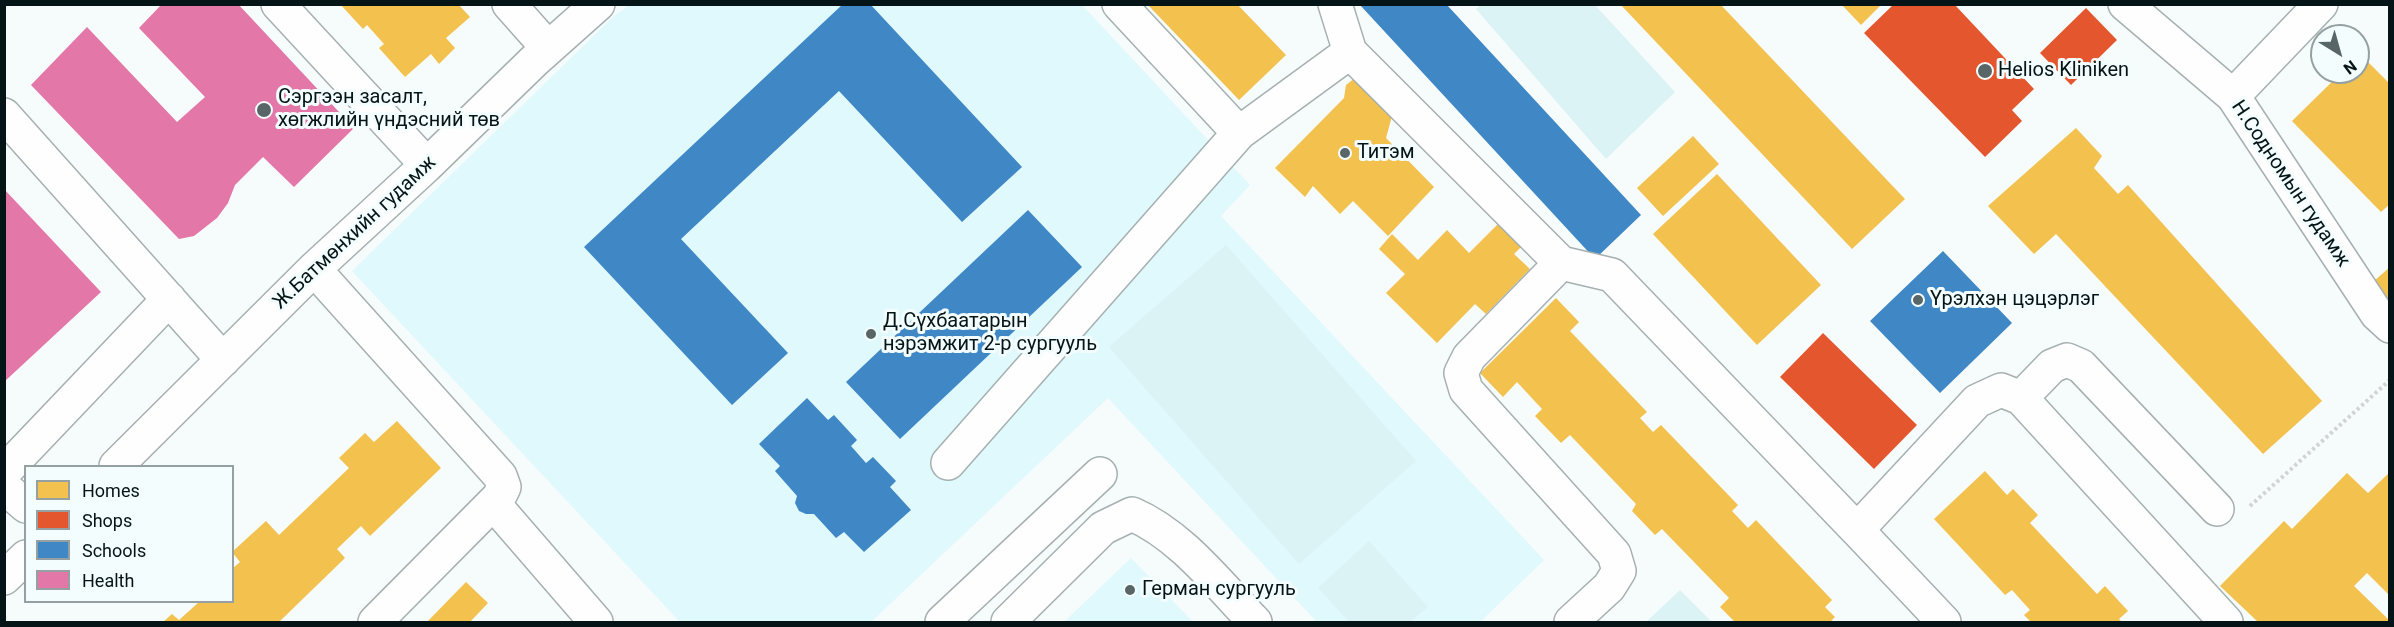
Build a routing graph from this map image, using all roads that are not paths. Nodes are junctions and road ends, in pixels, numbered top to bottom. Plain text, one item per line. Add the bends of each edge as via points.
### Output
1 (278, 4) edge
2 (509, 4) edge
3 (598, 4) edge
4 (1119, 4) edge
5 (1335, 4) edge
6 (2125, 4) edge
7 (2321, 4) edge
8 (548, 48) junction
9 (1350, 52) junction
10 (2233, 96) junction
11 (4, 115) edge
12 (1239, 133) junction
13 (427, 165) junction
14 (1561, 263) junction
15 (314, 269) junction
16 (169, 299) junction
17 (2390, 326) edge
18 (223, 360) junction
19 (2021, 398) junction
20 (948, 463) dead end
21 (117, 465) edge
22 (4, 472) edge
23 (1100, 474) dead end
24 (4, 487) edge
25 (493, 503) junction
26 (24, 504) edge
27 (2217, 509) dead end
28 (1857, 530) junction
29 (24, 559) edge
30 (4, 578) edge
31 (375, 622) edge
32 (596, 622) edge
33 (942, 622) edge
34 (1008, 622) edge
35 (1255, 622) edge
36 (1571, 622) edge
37 (1944, 622) edge
38 (2226, 622) edge

1 - 13 street
2 - 8 street
3 - 8 street, Ж.Батмөнхийн гудамж
4 - 12 street
5 - 9 street
6 - 10 street, Н.Содномын гудамж
7 - 10 street
8 - 13 street, Ж.Батмөнхийн гудамж
9 - 12 street
9 - 14 street
10 - 17 street, Н.Содномын гудамж via 2377,314
11 - 16 street
12 - 20 street
13 - 15 street, Ж.Батмөнхийн гудамж
14 - 28 street via 1612,275
14 - 36 street via 1468,357 1461,373 1466,390 1614,554 1619,571 1609,587
15 - 18 street, Ж.Батмөнхийн гудамж
15 - 25 street via 500,476 504,487
16 - 18 street
16 - 22 street
18 - 21 street, Ж.Батмөнхийн гудамж
19 - 27 street via 2052,366 2067,360 2081,366
19 - 28 street via 2001,390 1977,401
19 - 38 street
23 - 33 street
24 - 26 street
25 - 31 street
25 - 32 street
28 - 37 street
29 - 30 street
34 - 35 street via 1103,528 1132,514 1151,522 1190,554

